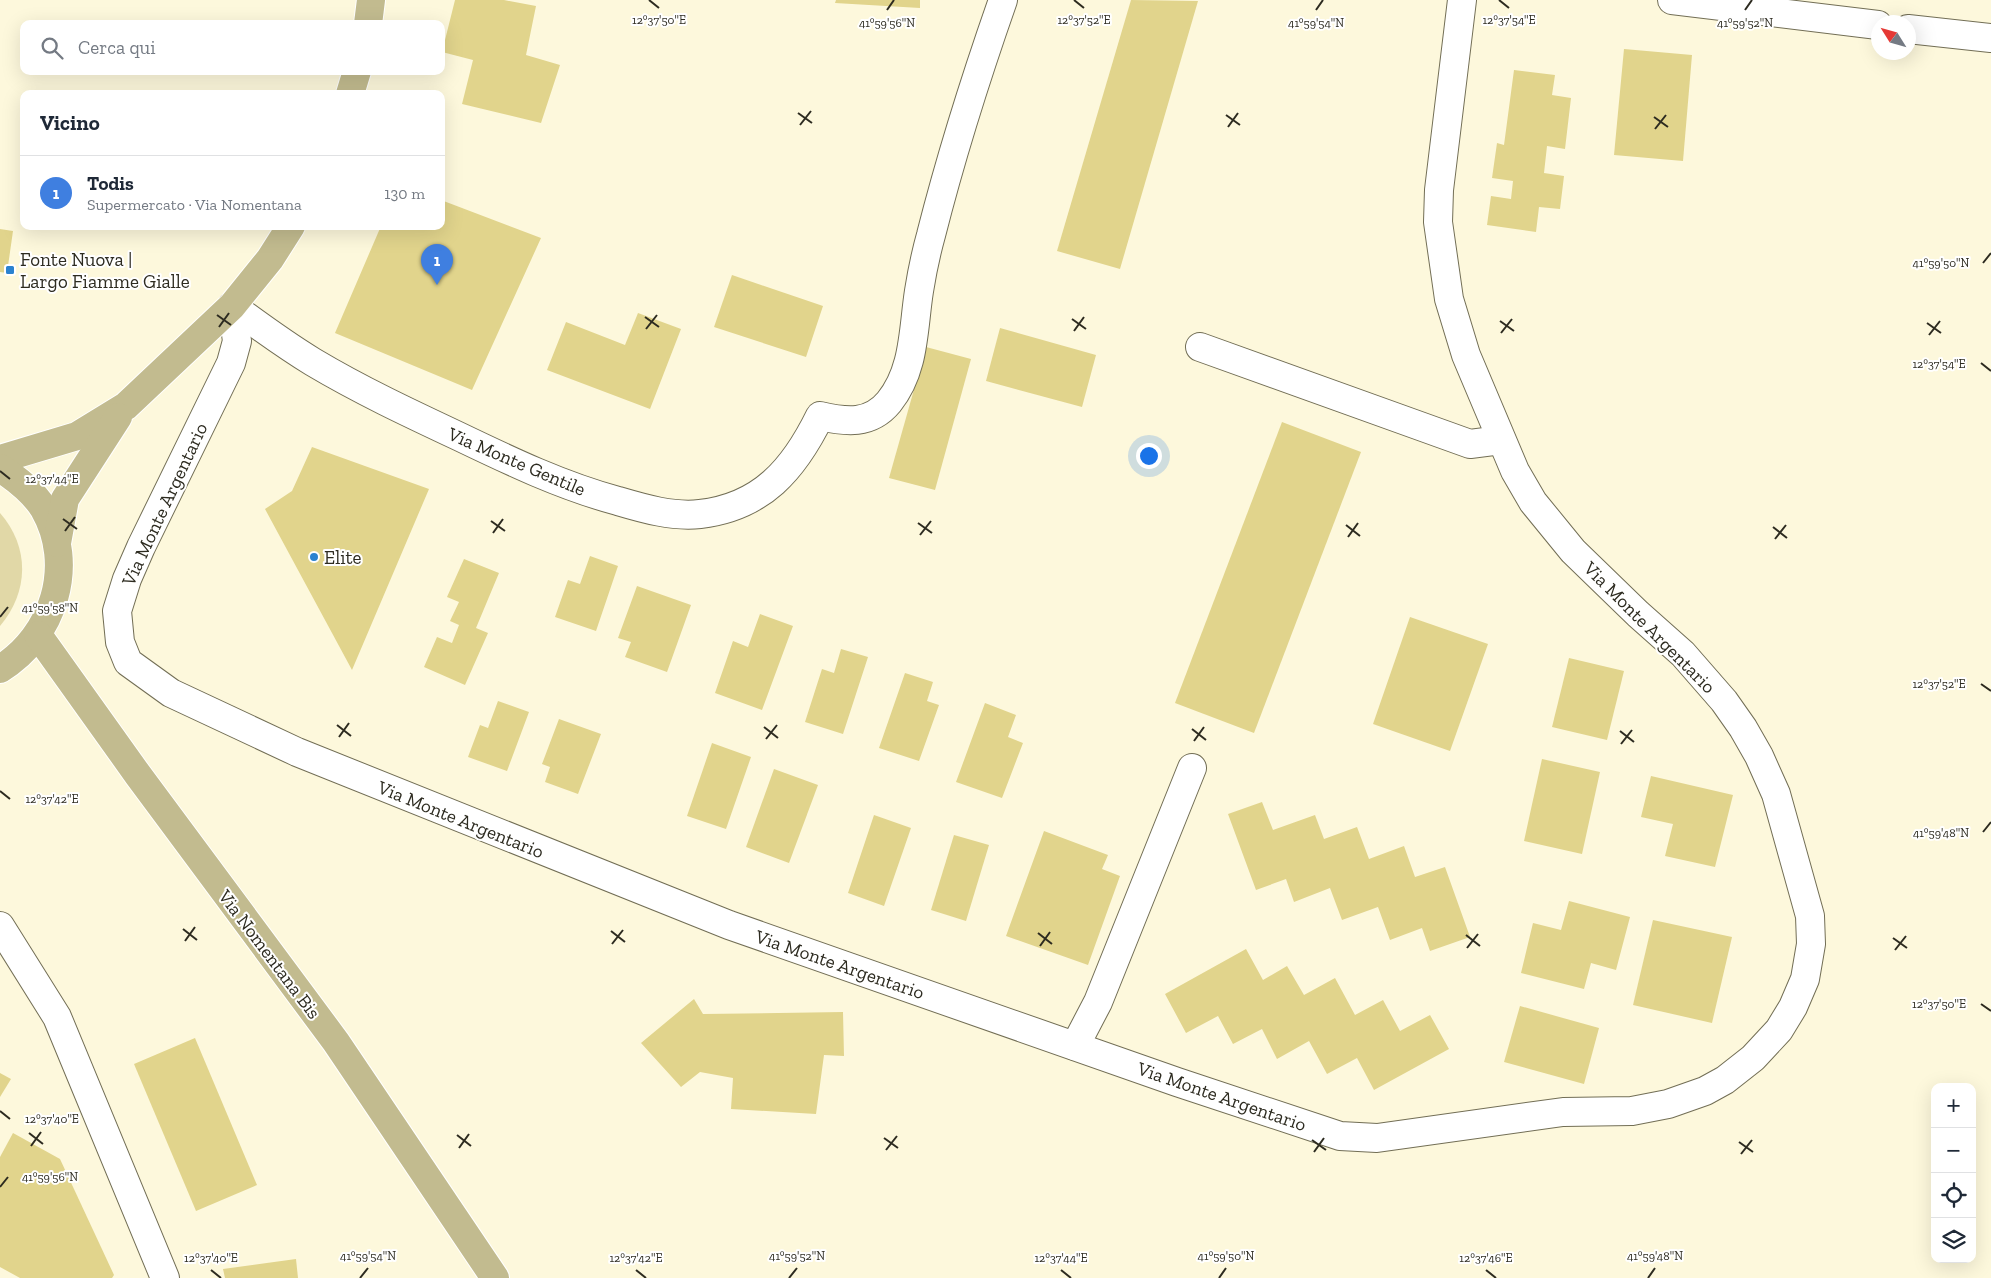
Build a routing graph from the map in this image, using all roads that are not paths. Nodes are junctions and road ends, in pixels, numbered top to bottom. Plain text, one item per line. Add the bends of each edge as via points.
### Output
1 (371, 0) edge
2 (1003, 0) edge
3 (1462, 0) edge
4 (1672, 0) edge
5 (368, 20) edge
6 (1871, 24) edge
7 (1916, 30) edge
8 (1991, 38) edge
9 (356, 75) edge
10 (351, 90) edge
11 (289, 230) edge
12 (232, 306) junction
13 (1200, 348) dead end
14 (126, 406) junction
15 (1501, 440) junction
16 (0, 459) edge
17 (0, 468) edge
18 (57, 543) junction
19 (38, 635) junction
20 (0, 668) edge
21 (1192, 768) dead end
22 (0, 926) edge
23 (1075, 1046) junction
24 (165, 1278) edge
25 (496, 1278) edge

1 - 5 main road
2 - 12 street, Via Monte Gentile via 931,235 919,292 915,337 905,373 888,402 866,419 849,422 820,416 784,475 753,497 700,514 665,513 536,474 401,410 312,362
3 - 15 street, Via Monte Argentario via 1438,222 1443,272 1455,324
4 - 6 street
7 - 8 street
9 - 10 main road
11 - 12 main road
12 - 14 main road
12 - 23 street, Via Monte Argentario via 237,340 231,363 141,547 120,601 116,621 120,642 128,662 136,670 171,693 297,752 476,825 729,925
13 - 15 street via 1470,444
14 - 16 main road via 77,436
14 - 18 main road via 65,499
15 - 23 street, Via Monte Argentario via 1523,487 1558,535 1704,677 1743,728 1759,756 1788,831 1811,924 1805,979 1794,1007 1779,1030 1753,1058 1716,1085 1654,1108 1563,1112 1366,1139 1328,1132
17 - 18 main road via 21,481 44,509
18 - 19 main road via 59,577 52,611
19 - 20 main road via 16,659
19 - 25 main road, Via Nomentana Bis via 336,1042
21 - 23 street via 1098,1002
22 - 24 street via 56,1017

